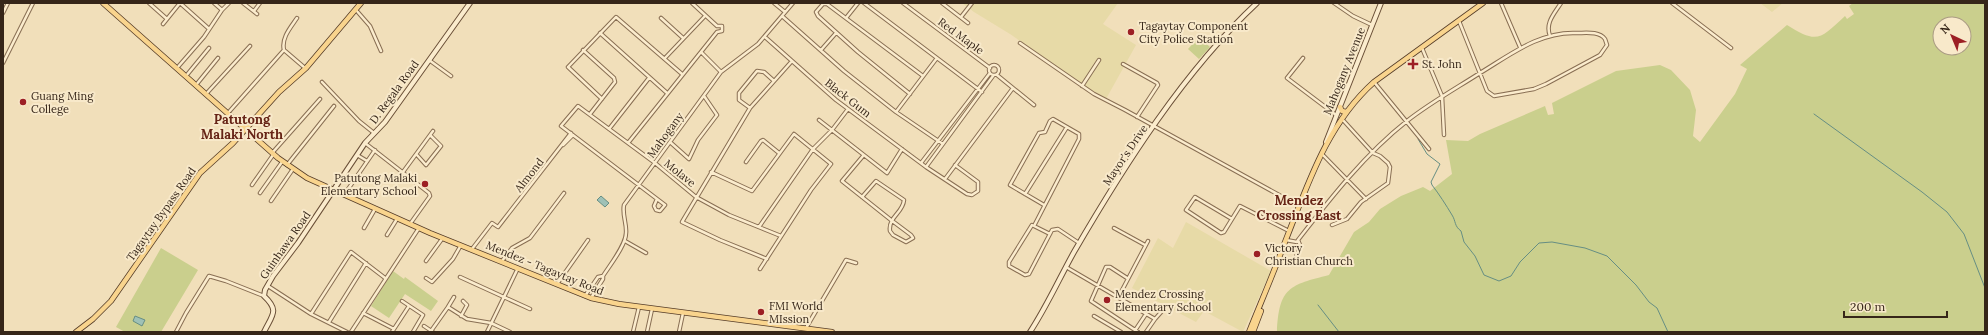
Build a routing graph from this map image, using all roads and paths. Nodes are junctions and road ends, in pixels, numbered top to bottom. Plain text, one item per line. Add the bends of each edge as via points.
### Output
1 (8, 3) edge
2 (33, 3) edge
3 (103, 3) edge
4 (148, 3) edge
5 (180, 3) edge
6 (214, 3) edge
7 (229, 3) edge
8 (243, 3) edge
9 (260, 3) edge
10 (361, 3) edge
11 (470, 3) edge
12 (692, 3) edge
13 (774, 3) edge
14 (793, 3) edge
15 (858, 3) edge
16 (864, 3) edge
17 (903, 3) edge
18 (942, 3) edge
19 (972, 3) edge
20 (1257, 3) edge
21 (1334, 3) edge
22 (1381, 3) edge
23 (1483, 3) edge
24 (1501, 3) edge
25 (1561, 3) edge
26 (1672, 3) edge
27 (222, 10) junction
28 (356, 10) junction
29 (254, 11) junction
30 (785, 12) junction
31 (3, 13) edge
32 (257, 14) dead end
33 (705, 16) junction
34 (782, 16) junction
35 (961, 17) junction
36 (297, 18) dead end
37 (661, 18) dead end
38 (846, 18) junction
39 (167, 19) junction
40 (1458, 20) junction
41 (968, 23) dead end
42 (163, 24) dead end
43 (1372, 25) junction
44 (718, 26) junction
45 (208, 28) junction
46 (717, 32) junction
47 (600, 33) junction
48 (836, 33) junction
49 (1550, 36) junction
50 (765, 37) junction
51 (683, 38) junction
52 (1020, 43) dead end
53 (250, 46) dead end
54 (1422, 46) junction
55 (1520, 47) junction
56 (209, 48) dead end
57 (1731, 48) dead end
58 (284, 50) junction
59 (583, 50) junction
60 (821, 50) junction
61 (381, 51) dead end
62 (701, 52) junction
63 (218, 58) dead end
64 (665, 58) junction
65 (937, 58) junction
66 (1302, 58) dead end
67 (429, 60) junction
68 (1099, 60) dead end
69 (792, 61) junction
70 (3, 64) edge
71 (1123, 64) dead end
72 (177, 68) junction
73 (306, 68) junction
74 (990, 68) junction
75 (721, 72) junction
76 (990, 73) junction
77 (682, 74) junction
78 (997, 74) junction
79 (1479, 74) junction
80 (186, 76) junction
81 (451, 76) dead end
82 (923, 76) junction
83 (993, 76) junction
84 (649, 78) junction
85 (774, 81) junction
86 (322, 82) dead end
87 (1374, 82) junction
88 (196, 85) junction
89 (1082, 86) junction
90 (978, 88) junction
91 (1013, 88) junction
92 (982, 92) junction
93 (667, 93) junction
94 (206, 94) junction
95 (910, 94) junction
96 (704, 96) junction
97 (1442, 96) junction
98 (320, 99) dead end
99 (602, 99) junction
100 (1034, 105) dead end
101 (334, 106) dead end
102 (1340, 107) junction
103 (750, 108) junction
104 (848, 109) junction
105 (896, 112) junction
106 (1346, 112) junction
107 (227, 113) junction
108 (590, 114) junction
109 (1137, 117) junction
110 (1339, 117) junction
111 (819, 120) dead end
112 (1406, 121) junction
113 (1067, 127) junction
114 (1154, 127) junction
115 (608, 128) junction
116 (245, 129) junction
117 (832, 130) junction
118 (433, 131) dead end
119 (374, 133) junction
120 (572, 134) junction
121 (1444, 135) dead end
122 (431, 136) junction
123 (939, 140) junction
124 (670, 142) junction
125 (365, 143) junction
126 (628, 143) junction
127 (943, 144) junction
128 (813, 149) junction
129 (902, 149) junction
130 (1429, 149) dead end
131 (375, 150) junction
132 (779, 153) junction
133 (1373, 153) junction
134 (273, 154) junction
135 (357, 154) junction
136 (1322, 154) junction
137 (416, 155) junction
138 (863, 156) junction
139 (367, 161) junction
140 (282, 162) junction
141 (746, 162) dead end
142 (655, 163) junction
143 (921, 163) junction
144 (287, 165) junction
145 (955, 165) junction
146 (926, 166) junction
147 (293, 169) junction
148 (403, 172) junction
149 (711, 172) junction
150 (944, 179) junction
151 (1347, 180) junction
152 (252, 186) dead end
153 (638, 186) junction
154 (332, 190) junction
155 (260, 193) dead end
156 (564, 193) dead end
157 (1025, 194) junction
158 (343, 195) junction
159 (696, 197) junction
160 (862, 197) junction
161 (1366, 199) junction
162 (657, 200) junction
163 (271, 201) dead end
164 (1044, 205) junction
165 (1299, 207) junction
166 (375, 209) junction
167 (398, 218) junction
168 (1232, 219) junction
169 (890, 220) junction
170 (410, 224) junction
171 (1332, 225) dead end
172 (1034, 226) junction
173 (759, 227) junction
174 (364, 228) dead end
175 (419, 228) junction
176 (1114, 228) dead end
177 (1289, 231) junction
178 (1050, 234) junction
179 (387, 235) dead end
180 (781, 236) junction
181 (443, 238) junction
182 (588, 240) dead end
183 (1286, 240) junction
184 (1298, 240) junction
185 (625, 241) junction
186 (1148, 241) dead end
187 (1080, 243) junction
188 (461, 244) junction
189 (1145, 245) junction
190 (472, 249) junction
191 (646, 253) dead end
192 (1296, 257) dead end
193 (767, 259) junction
194 (426, 261) dead end
195 (502, 261) junction
196 (856, 263) dead end
197 (366, 264) junction
198 (1066, 267) junction
199 (518, 268) junction
200 (760, 269) dead end
201 (603, 276) junction
202 (460, 277) dead end
203 (385, 278) junction
204 (426, 278) dead end
205 (1127, 278) junction
206 (1270, 278) junction
207 (557, 284) junction
208 (1099, 285) junction
209 (268, 286) junction
210 (592, 287) junction
211 (597, 290) junction
212 (264, 296) junction
213 (585, 296) junction
214 (1119, 296) junction
215 (454, 297) dead end
216 (505, 297) junction
217 (592, 298) junction
218 (402, 301) dead end
219 (463, 301) dead end
220 (409, 306) junction
221 (448, 307) junction
222 (639, 307) junction
223 (652, 308) junction
224 (530, 309) dead end
225 (1163, 310) dead end
226 (683, 312) junction
227 (363, 313) junction
228 (311, 314) junction
229 (1146, 314) junction
230 (461, 316) junction
231 (1094, 316) dead end
232 (1155, 319) junction
233 (329, 322) junction
234 (491, 323) junction
235 (424, 326) dead end
236 (806, 329) junction
237 (393, 330) edge
238 (432, 331) edge
239 (1135, 331) edge
240 (76, 332) edge
241 (176, 332) edge
242 (264, 332) edge
243 (347, 332) edge
244 (351, 332) edge
245 (413, 332) edge
246 (487, 332) edge
247 (510, 332) edge
248 (633, 332) edge
249 (647, 332) edge
250 (679, 332) edge
251 (832, 332) edge
252 (1030, 332) edge
253 (1121, 332) edge
254 (1138, 332) edge
255 (1146, 332) edge
256 (1246, 332) edge
257 (1249, 332) edge
258 (1253, 332) edge

1 - 31 street
2 - 70 street
3 - 72 main road, Mendez - Tagaytay Road
4 - 39 street
5 - 39 street
5 - 45 street
6 - 27 street
7 - 27 street
8 - 29 street
9 - 29 street
10 - 28 main road, Tagaytay Bypass Road
11 - 67 street, D. Regala Road
12 - 33 street
13 - 30 street
14 - 30 street, Mahogany
15 - 38 street
16 - 65 street
17 - 74 street, Red Maple
18 - 35 street
19 - 35 street
20 - 114 street, Mayor's Drive via 1190,76
21 - 43 street
22 - 43 street, Mahogany Avenue
23 - 40 main road
24 - 55 street
25 - 49 street via 1549,22
26 - 57 street
27 - 45 street
28 - 61 street via 370,26
28 - 73 main road, Tagaytay Bypass Road
29 - 32 street
30 - 34 street, Mahogany
33 - 44 street
33 - 51 street
34 - 50 street, Mahogany
34 - 60 street
35 - 41 street
36 - 58 street via 286,35
37 - 51 street
38 - 48 street via 828,4 823,4 816,12
38 - 82 street
39 - 42 street
40 - 54 main road
40 - 79 street
43 - 102 street, Mahogany Avenue
44 - 46 street
44 - 46 street via 722,26 723,29 720,33
45 - 72 street via 204,37
46 - 62 street
47 - 59 street
47 - 64 street via 616,17
47 - 84 street
48 - 60 street
48 - 95 street
49 - 55 street
49 - 79 street via 1567,32 1594,33 1603,37 1607,45 1600,55 1546,84 1526,90 1499,96 1492,95
50 - 69 street, Black Gum
50 - 75 street, Mahogany via 752,50
51 - 64 street
52 - 89 street
53 - 94 street
54 - 87 main road
54 - 97 street
55 - 79 street
56 - 80 street
58 - 73 street
58 - 107 street
59 - 99 street via 614,78 615,82
59 - 99 street via 568,67
60 - 105 street
62 - 75 street
62 - 77 street
63 - 88 street
64 - 77 street
65 - 82 street
65 - 90 street
66 - 110 street via 1287,78
67 - 81 street
67 - 119 street, D. Regala Road via 385,122
68 - 89 street
69 - 85 street
69 - 104 street, Black Gum
71 - 109 street via 1158,85
72 - 80 main road, Mendez - Tagaytay Road
73 - 116 main road, Tagaytay Bypass Road via 282,88
74 - 76 street
74 - 78 street via 993,65 997,66
75 - 96 street, Mahogany
76 - 83 street
76 - 90 street
77 - 93 street
78 - 83 street
78 - 91 street
79 - 97 street
80 - 88 main road, Mendez - Tagaytay Road
82 - 95 street
83 - 92 street
84 - 93 street
84 - 115 street
85 - 103 street
85 - 103 street via 764,72 758,71 739,93 739,100
86 - 119 street
87 - 106 main road
87 - 112 street
88 - 94 main road, Mendez - Tagaytay Road
89 - 109 street
90 - 92 street
90 - 123 street
91 - 100 street
91 - 145 street
92 - 127 street
93 - 126 street
94 - 107 main road, Mendez - Tagaytay Road
95 - 105 street
96 - 124 street, Mahogany
96 - 124 street via 717,115 698,140 689,159
97 - 112 street
97 - 121 street
98 - 134 street
99 - 108 street
101 - 144 street
102 - 106 main road via 1342,112
102 - 110 street, Mahogany Avenue
103 - 149 street
104 - 117 street
104 - 129 street, Black Gum
105 - 123 street
106 - 110 main road
107 - 116 main road, Mendez - Tagaytay Road
108 - 115 street, Molave
108 - 120 street, Molave via 578,106 561,126
109 - 114 street
110 - 133 street
110 - 136 main road
111 - 117 street
112 - 130 street
112 - 133 street
113 - 157 street
113 - 157 street via 1053,119 1045,132 1039,133 1010,185
113 - 164 street via 1079,134 1079,139
114 - 165 street
114 - 187 street, Mayor's Drive via 1117,181
115 - 126 street, Molave
116 - 134 main road, Mendez - Tagaytay Road
116 - 240 main road, Tagaytay Bypass Road via 196,178 111,301
117 - 128 street
117 - 138 street
118 - 122 street
119 - 125 street, D. Regala Road
120 - 153 street
120 - 190 street, Almond via 498,227 492,223
122 - 137 street
122 - 137 street via 441,146 426,165
123 - 127 street
123 - 143 street
124 - 142 street, Mahogany
125 - 131 street
125 - 135 street, D. Regala Road
126 - 142 street, Molave
127 - 146 street
128 - 132 street via 794,134
128 - 173 street
128 - 180 street via 831,164
129 - 138 street via 887,173
129 - 143 street, Black Gum
131 - 139 street
131 - 148 street
132 - 141 street via 763,140
132 - 149 street via 752,192
133 - 151 street
133 - 161 street via 1388,163 1390,178 1387,184
134 - 140 main road, Mendez - Tagaytay Road
134 - 152 street
135 - 139 street
135 - 154 street, D. Regala Road
136 - 151 street
136 - 165 main road
137 - 148 street
138 - 160 street via 842,181
139 - 158 street
140 - 144 main road, Mendez - Tagaytay Road
140 - 155 street
142 - 153 street, Mahogany
142 - 159 street, Molave
143 - 146 street, Black Gum
144 - 147 main road, Mendez - Tagaytay Road
145 - 150 street
145 - 150 street, Black Gum via 978,182 978,191 972,195 967,194
146 - 150 street, Black Gum
147 - 154 main road, Mendez - Tagaytay Road
147 - 163 street
148 - 170 street via 430,196
149 - 159 street
151 - 161 street
151 - 184 street
153 - 162 street
153 - 185 street, Mahogany via 624,205
154 - 158 main road, Mendez - Tagaytay Road
154 - 209 street, Guinhawa Road
156 - 195 street via 530,238 512,248
157 - 164 street
158 - 166 main road, Mendez - Tagaytay Road
159 - 173 street, Molave via 728,215
159 - 193 street via 682,222
160 - 169 street
160 - 169 street via 876,181 904,200 904,204
161 - 171 street via 1347,219
162 - 162 street via 654,206 660,211 665,205
164 - 172 street
165 - 177 main road
166 - 167 main road, Mendez - Tagaytay Road
166 - 174 street
167 - 170 main road, Mendez - Tagaytay Road
167 - 179 street
168 - 168 street via 1221,233 1186,210 1195,198
168 - 177 street via 1238,207 1242,206
169 - 169 street via 911,235 913,238 906,242 893,235 890,231
170 - 175 main road, Mendez - Tagaytay Road
172 - 178 street
172 - 178 street via 1032,225 1009,262 1009,266 1025,275 1029,274
173 - 180 street, Molave
175 - 181 main road, Mendez - Tagaytay Road
175 - 203 street
176 - 189 street
177 - 183 main road
178 - 187 street via 1052,230 1058,229
180 - 193 street
181 - 188 main road, Mendez - Tagaytay Road
181 - 194 street
182 - 207 street
183 - 184 street
183 - 206 main road
184 - 192 street via 1300,245
185 - 191 street
185 - 201 street
186 - 189 street
187 - 198 street, Mayor's Drive
188 - 190 main road, Mendez - Tagaytay Road
188 - 204 street via 453,259 432,282
189 - 205 street
190 - 195 main road, Mendez - Tagaytay Road
193 - 200 street
195 - 199 main road, Mendez - Tagaytay Road
196 - 236 street via 846,260
197 - 203 street
197 - 228 street via 351,252
197 - 233 street
198 - 208 street
198 - 252 street, Mayor's Drive
199 - 207 main road, Mendez - Tagaytay Road
199 - 216 street
201 - 210 street via 598,277
201 - 211 street via 604,279
202 - 216 street
203 - 227 street
205 - 208 street via 1108,266
205 - 214 street
206 - 256 main road
206 - 257 main road
206 - 258 main road via 1267,296
207 - 213 main road, Mendez - Tagaytay Road
208 - 214 street
208 - 239 street via 1090,301
209 - 212 street, Guinhawa Road
209 - 228 street
210 - 211 street
210 - 213 street
211 - 217 street
212 - 241 street via 208,276
212 - 242 street, Guinhawa Road via 273,305 274,310
213 - 217 main road, Mendez - Tagaytay Road
214 - 229 street
215 - 221 street
216 - 224 street
216 - 234 street
217 - 222 main road, Mendez - Tagaytay Road
218 - 220 street
219 - 230 street via 467,305
220 - 237 street
220 - 245 street via 423,315
221 - 230 street
221 - 238 street
222 - 223 main road, Mendez - Tagaytay Road
222 - 248 street
223 - 226 main road, Mendez - Tagaytay Road
223 - 249 street
225 - 232 street
226 - 236 main road, Mendez - Tagaytay Road
226 - 250 street
227 - 237 street
227 - 244 street
228 - 233 street
229 - 232 street
229 - 239 street
230 - 234 street
231 - 253 street
232 - 255 street
233 - 243 street
234 - 246 street
234 - 247 street
235 - 238 street
236 - 251 main road, Mendez - Tagaytay Road
239 - 254 street

